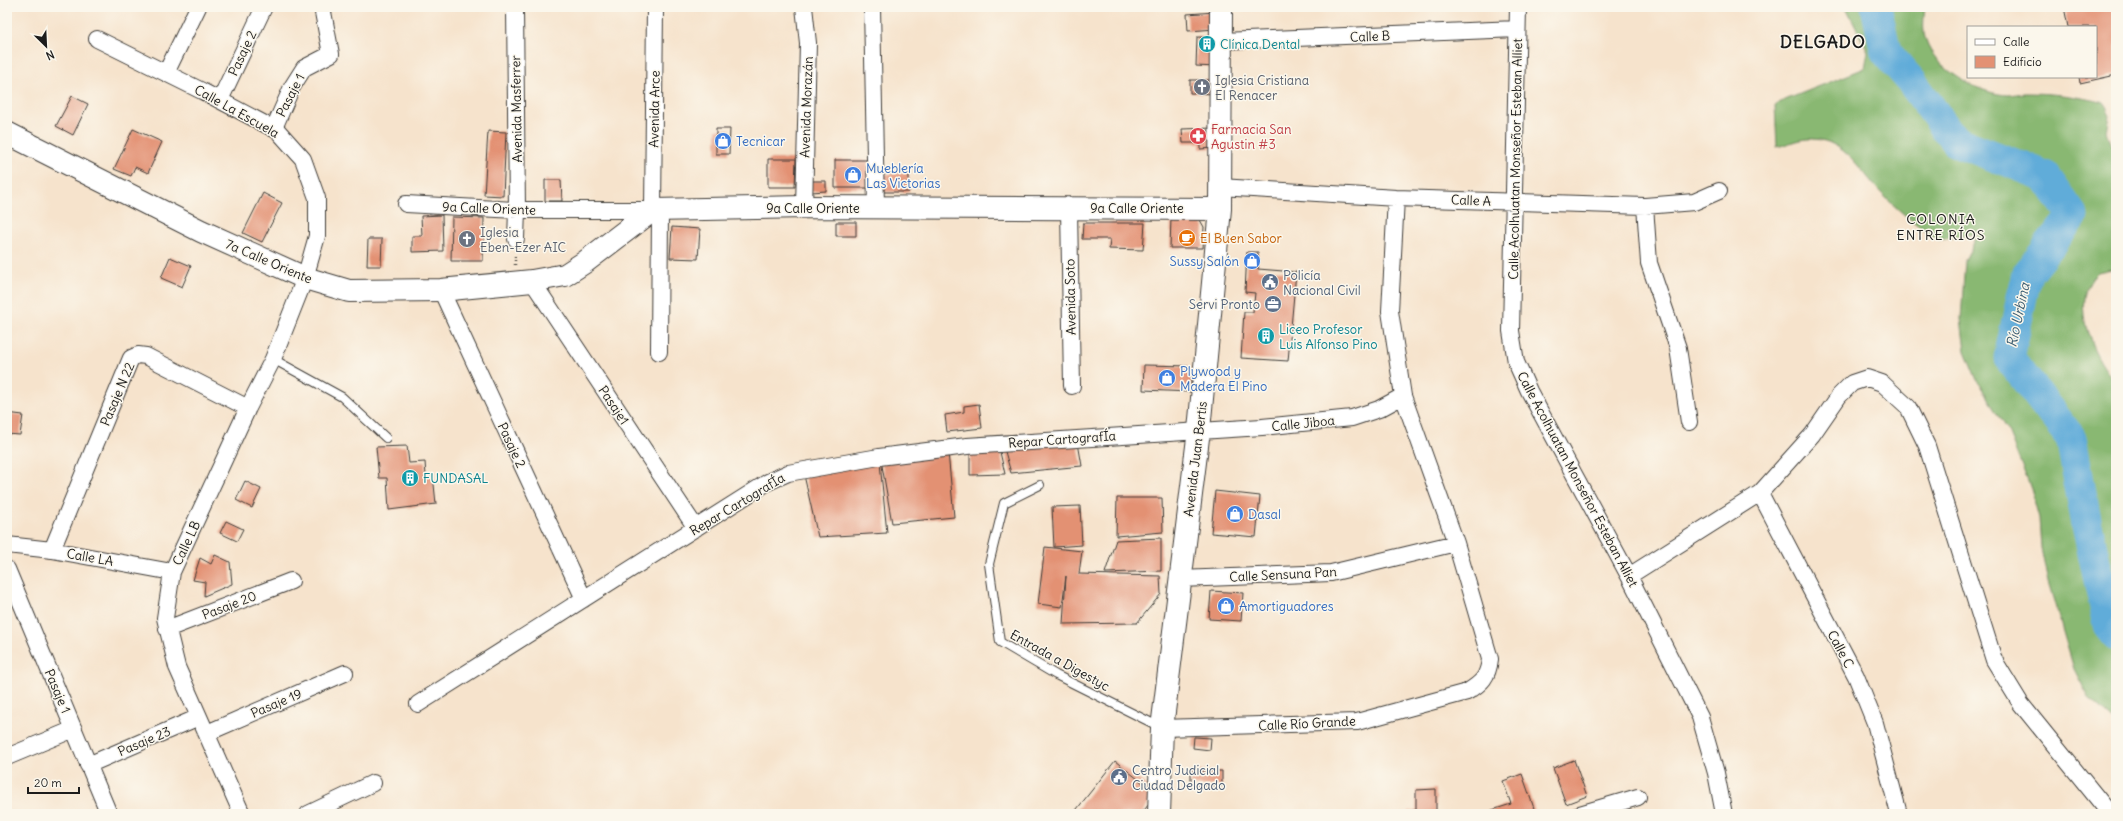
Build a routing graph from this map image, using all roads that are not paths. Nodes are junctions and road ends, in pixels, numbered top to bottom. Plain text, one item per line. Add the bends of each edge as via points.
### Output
1 (198, 7) edge
2 (264, 7) edge
3 (322, 7) edge
4 (515, 7) edge
5 (655, 7) edge
6 (804, 7) edge
7 (872, 7) edge
8 (1221, 7) edge
9 (1518, 7) edge
10 (1518, 29) junction
11 (97, 39) dead end
12 (1222, 41) junction
13 (166, 73) junction
14 (220, 100) junction
15 (274, 128) junction
16 (7, 136) edge
17 (1220, 187) junction
18 (1719, 191) dead end
19 (1396, 198) junction
20 (1514, 201) junction
21 (406, 204) dead end
22 (1645, 206) junction
23 (804, 207) junction
24 (876, 208) junction
25 (1069, 208) junction
26 (1220, 209) junction
27 (517, 210) junction
28 (657, 210) junction
29 (516, 239) road end
30 (305, 278) junction
31 (523, 282) junction
32 (441, 290) junction
33 (660, 352) dead end
34 (272, 359) junction
35 (1072, 386) dead end
36 (1403, 396) junction
37 (248, 408) junction
38 (1689, 422) dead end
39 (1199, 430) junction
40 (386, 438) dead end
41 (1040, 485) dead end
42 (1760, 493) junction
43 (696, 528) junction
44 (1456, 543) junction
45 (7, 545) edge
46 (52, 550) junction
47 (7, 569) edge
48 (172, 572) junction
49 (1629, 576) junction
50 (1180, 579) junction
51 (291, 581) dead end
52 (584, 599) junction
53 (167, 629) junction
54 (346, 673) dead end
55 (418, 704) dead end
56 (199, 717) junction
57 (1162, 728) junction
58 (74, 730) junction
59 (207, 733) junction
60 (7, 757) edge
61 (88, 765) junction
62 (373, 783) dead end
63 (1638, 797) dead end
64 (2109, 813) edge
65 (109, 814) edge
66 (242, 814) edge
67 (308, 814) edge
68 (1159, 814) edge
69 (1580, 814) edge
70 (1724, 814) edge
71 (1899, 814) edge

1 - 13 street
2 - 14 street, Pasaje 2
3 - 15 street, Pasaje 1 via 331,54 304,68 292,87
4 - 27 street, Avenida Masferrer
5 - 28 street, Avenida Arce
6 - 23 street, Avenida Morazán via 808,43
7 - 24 street
8 - 12 street, Avenida Juan Bertis
9 - 10 street, Calle Acolhuatan Monseñor Esteban Alliet
10 - 12 street, Calle B
10 - 20 street, Calle Acolhuatan Monseñor Esteban Alliet
11 - 13 street, Calle La Escuela
12 - 17 street, Avenida Juan Bertis
13 - 14 street, Calle La Escuela
14 - 15 street, Calle La Escuela
15 - 30 street, Calle La Escuela via 303,159 316,198 317,236
16 - 30 street, 7a Calle Oriente via 201,231
17 - 19 street, Calle A
17 - 26 street, Avenida Juan Bertis
18 - 22 street, Calle A via 1694,202
19 - 20 street, Calle A
19 - 36 street via 1390,311
20 - 22 street, Calle A
20 - 49 street, Calle Acolhuatan Monseñor Esteban Alliet via 1511,331 1516,362 1529,392
21 - 27 street, 9a Calle Oriente
22 - 38 street via 1649,263 1678,348
23 - 24 street, 9a Calle Oriente
23 - 28 street, 9a Calle Oriente
24 - 25 street, 9a Calle Oriente
25 - 26 street, 9a Calle Oriente
25 - 35 street, Avenida Soto
26 - 39 street, Avenida Juan Bertis
27 - 28 street, 9a Calle Oriente
27 - 29 street, Avenida Masferrer
28 - 31 street, 7a Calle Oriente via 565,275
28 - 33 street, Avenida Arce
30 - 32 street, 7a Calle Oriente via 349,291
30 - 34 street, Calle LB
31 - 32 street, 7a Calle Oriente
31 - 43 street, Pasaje1
32 - 52 street, Pasaje 2
34 - 37 street, Calle LB
34 - 40 lane via 342,397
36 - 39 street, Calle Jiboa via 1379,409 1352,418
36 - 44 street
37 - 46 street, Pasaje N 22 via 146,356 138,355 131,358
37 - 48 street, Calle LB
39 - 43 street, Repar CartografÍa via 968,446 879,457 788,473 768,482
39 - 50 street, Avenida Juan Bertis
41 - 57 lane, Entrada a Digestyc via 1004,503 989,564 1000,642 1056,675
42 - 49 street
42 - 64 street via 1812,434 1839,396 1852,383 1867,378 1882,382 1896,394 1908,407 1927,446 1994,660 2021,704
42 - 71 street, Calle C via 1856,676 1875,723
43 - 52 street, Repar CartografÍa
44 - 50 street, Calle Sensuna Pan via 1331,573
44 - 57 street, Calle Río Grande via 1490,659 1488,672 1478,685 1467,692 1357,722
45 - 46 street, Calle LA
46 - 48 street, Calle LA
47 - 58 street, Pasaje 1
48 - 53 street, Calle LB via 165,618
49 - 70 street, Calle Acolhuatan Monseñor Esteban Alliet via 1700,717 1716,773
50 - 57 street, Avenida Juan Bertis
51 - 53 street, Pasaje 20
52 - 55 street, Repar CartografÍa
53 - 56 street, Calle LB via 177,667
54 - 59 street, Pasaje 19
56 - 59 street, Calle LB
56 - 61 street, Pasaje 23
57 - 68 street, Avenida Juan Bertis
58 - 60 street
58 - 61 street, Pasaje 1
59 - 66 street, Calle LB
61 - 65 street, Pasaje 1
62 - 67 street
63 - 69 street

